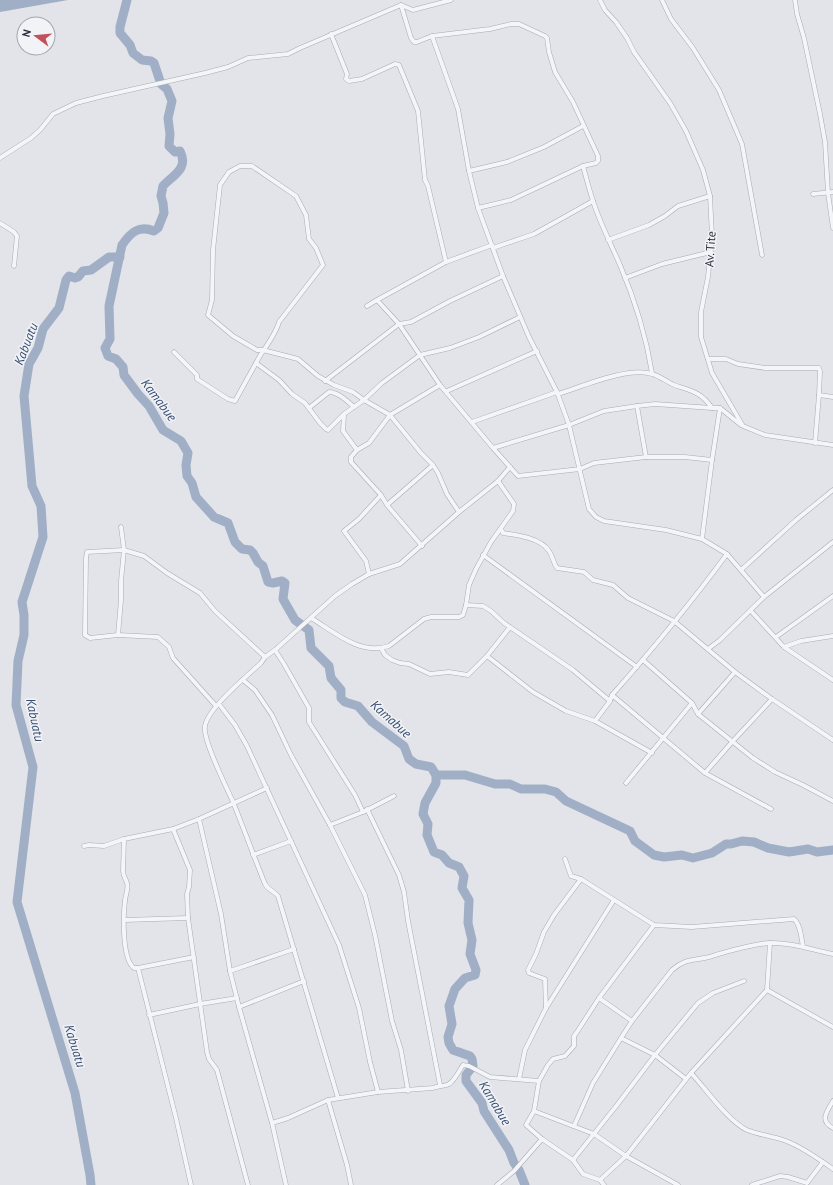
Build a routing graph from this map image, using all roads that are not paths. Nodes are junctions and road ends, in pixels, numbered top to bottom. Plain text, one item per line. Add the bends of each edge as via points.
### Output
1 (451, 0) edge
2 (600, 0) edge
3 (662, 0) edge
4 (795, 0) edge
5 (401, 5) junction
6 (331, 34) junction
7 (432, 36) junction
8 (583, 126) junction
9 (0, 158) edge
10 (583, 166) junction
11 (469, 171) junction
12 (830, 192) edge
13 (813, 194) dead end
14 (710, 196) junction
15 (593, 201) junction
16 (478, 208) junction
17 (0, 223) edge
18 (833, 228) edge
19 (608, 240) junction
20 (493, 247) junction
21 (711, 252) junction
22 (762, 255) dead end
23 (446, 262) junction
24 (14, 266) dead end
25 (503, 276) junction
26 (625, 278) junction
27 (377, 300) junction
28 (367, 306) dead end
29 (520, 317) junction
30 (399, 324) junction
31 (263, 350) junction
32 (537, 351) junction
33 (174, 352) dead end
34 (420, 355) junction
35 (708, 359) junction
36 (256, 362) junction
37 (652, 373) junction
38 (325, 381) junction
39 (440, 384) junction
40 (447, 391) junction
41 (557, 393) junction
42 (819, 395) junction
43 (833, 397) edge
44 (364, 400) junction
45 (637, 406) junction
46 (354, 407) junction
47 (309, 408) junction
48 (712, 408) junction
49 (720, 408) junction
50 (344, 414) junction
51 (390, 416) junction
52 (472, 422) junction
53 (569, 425) junction
54 (743, 426) junction
55 (815, 443) junction
56 (833, 445) edge
57 (493, 448) junction
58 (356, 450) junction
59 (646, 457) junction
60 (712, 460) junction
61 (432, 465) junction
62 (510, 467) junction
63 (580, 469) junction
64 (498, 481) junction
65 (833, 490) edge
66 (381, 495) junction
67 (387, 505) junction
68 (459, 512) junction
69 (121, 527) dead end
70 (501, 529) junction
71 (702, 539) junction
72 (833, 542) edge
73 (422, 546) junction
74 (124, 550) junction
75 (726, 554) junction
76 (483, 555) junction
77 (741, 570) junction
78 (369, 574) junction
79 (833, 596) edge
80 (764, 597) junction
81 (466, 606) junction
82 (751, 611) junction
83 (312, 618) junction
84 (674, 621) junction
85 (510, 627) junction
86 (118, 635) junction
87 (776, 636) junction
88 (833, 636) edge
89 (784, 647) junction
90 (381, 648) junction
91 (708, 649) junction
92 (274, 650) junction
93 (486, 656) junction
94 (265, 657) junction
95 (643, 660) junction
96 (637, 667) junction
97 (736, 672) junction
98 (243, 680) junction
99 (833, 680) edge
100 (612, 695) junction
101 (772, 699) junction
102 (610, 701) junction
103 (692, 703) junction
104 (218, 705) junction
105 (698, 714) junction
106 (595, 722) junction
107 (663, 738) junction
108 (833, 740) edge
109 (732, 742) junction
110 (652, 753) junction
111 (706, 773) junction
112 (626, 783) dead end
113 (267, 788) junction
114 (394, 796) dead end
115 (833, 801) edge
116 (234, 803) junction
117 (771, 809) dead end
118 (365, 810) junction
119 (199, 819) junction
120 (330, 825) junction
121 (173, 829) junction
122 (124, 839) junction
123 (291, 841) junction
124 (84, 846) dead end
125 (253, 855) junction
126 (565, 860) dead end
127 (581, 879) junction
128 (614, 900) junction
129 (188, 918) junction
130 (124, 920) junction
131 (654, 925) junction
132 (770, 943) junction
133 (802, 946) junction
134 (294, 949) junction
135 (833, 954) edge
136 (194, 957) junction
137 (138, 968) junction
138 (230, 971) junction
139 (304, 981) junction
140 (744, 981) dead end
141 (767, 990) junction
142 (237, 998) junction
143 (599, 998) junction
144 (200, 1004) junction
145 (239, 1007) junction
146 (546, 1008) junction
147 (149, 1015) junction
148 (632, 1021) junction
149 (833, 1027) edge
150 (620, 1038) junction
151 (655, 1055) junction
152 (691, 1073) junction
153 (519, 1079) junction
154 (686, 1079) junction
155 (540, 1081) junction
156 (440, 1086) junction
157 (408, 1091) junction
158 (378, 1092) junction
159 (338, 1098) junction
160 (328, 1100) junction
161 (833, 1101) edge
162 (534, 1111) junction
163 (272, 1123) junction
164 (574, 1126) junction
165 (833, 1128) edge
166 (594, 1134) junction
167 (542, 1139) junction
168 (626, 1156) junction
169 (573, 1160) junction
170 (823, 1162) junction
171 (833, 1169) edge
172 (600, 1180) junction
173 (190, 1185) edge
174 (248, 1185) edge
175 (286, 1185) edge
176 (351, 1185) edge
177 (497, 1185) edge
178 (604, 1185) edge
179 (678, 1185) edge
180 (752, 1185) edge

1 - 5 street via 412,10
2 - 14 street, Av. Tite via 686,131 703,170
3 - 22 street via 671,19 719,90 742,144
4 - 12 street via 820,114
5 - 6 street
5 - 7 street via 414,42
6 - 9 street via 288,54 248,58 228,67 76,103 53,114 31,138
6 - 23 street via 347,74 346,79 349,81 362,79 395,64 399,65 418,111 425,180
7 - 8 street via 519,24 545,36 555,72 573,102
7 - 11 street via 458,109
8 - 10 street via 599,158 596,163
8 - 11 street via 544,147
10 - 15 street
10 - 16 street via 511,200
11 - 16 street
12 - 13 street
12 - 18 street
14 - 19 street via 678,206 649,225
14 - 21 street, Av. Tite
15 - 19 street
15 - 20 street via 534,234
16 - 20 street
17 - 24 street via 16,236
19 - 26 street
20 - 23 street
20 - 25 street
21 - 26 street via 662,264
21 - 35 street, Av. Tite via 701,312 701,337
23 - 27 street
25 - 29 street
25 - 30 street via 411,322
26 - 37 street via 642,325
27 - 28 street
27 - 30 street
29 - 32 street
29 - 34 street via 457,346
30 - 34 street
30 - 38 street
31 - 31 street via 278,328 279,322 323,263 309,239 306,215 296,196 252,166 240,166 229,172 220,185 213,250 212,300 208,315 233,336 257,350
31 - 36 street
31 - 38 street via 298,360
32 - 40 street
32 - 41 street
33 - 36 street via 197,375 197,379 234,401
34 - 39 street
34 - 44 street
35 - 42 street via 726,358 738,364 765,368 819,368
35 - 54 street, Av. Tite via 712,373
36 - 47 street
37 - 41 street via 617,374
37 - 48 street via 706,399
38 - 44 street via 353,392
39 - 40 street
39 - 51 street
40 - 52 street
41 - 52 street
41 - 53 street
42 - 43 street
42 - 55 street
44 - 46 street
44 - 51 street
45 - 48 street via 655,404
45 - 53 street via 604,411
45 - 59 street
46 - 47 street via 329,392
46 - 50 street
47 - 50 street via 327,430
48 - 49 street
49 - 54 street
49 - 60 street
50 - 58 street via 343,431
51 - 58 street via 369,443
51 - 61 street
52 - 57 street
53 - 57 street
53 - 63 street
54 - 55 street via 764,435
55 - 56 street
57 - 62 street
58 - 66 street via 351,462
59 - 60 street
59 - 63 street via 594,463
60 - 71 street
61 - 67 street
61 - 68 street
62 - 63 street via 518,476
62 - 64 street
63 - 71 street via 589,509 596,517 604,521 666,530
64 - 68 street
64 - 70 street via 514,504 512,515
65 - 77 street
66 - 67 street
66 - 78 street via 344,531 366,561
67 - 73 street
68 - 73 street
69 - 74 street
70 - 76 street
70 - 84 street via 503,533 524,536 544,546 549,550 557,568 584,572 593,580 613,585 628,598
71 - 75 street
72 - 80 street
73 - 78 street via 400,564
74 - 86 street
74 - 86 street via 87,552 86,555 85,635 90,638
74 - 94 street via 144,556 200,593 215,611
75 - 77 street
75 - 84 street via 703,587
76 - 81 street via 469,585
76 - 96 street
77 - 80 street
78 - 83 street via 335,596
79 - 87 street
80 - 82 street
81 - 85 street via 483,606
81 - 90 street via 463,615 424,619 388,646
82 - 87 street
82 - 91 street
83 - 90 street via 337,636 356,645
83 - 92 street
84 - 91 street
84 - 95 street
85 - 93 street
85 - 102 street via 573,670
86 - 104 street via 158,637 169,647 173,658
87 - 89 street
88 - 89 street via 801,641
89 - 99 street
90 - 93 street via 392,660 409,664 430,674 449,672 468,675
91 - 97 street
92 - 94 street
92 - 118 street via 309,708 309,722
93 - 106 street via 533,692
94 - 98 street
95 - 96 street
95 - 103 street
96 - 100 street
97 - 101 street
97 - 105 street
98 - 104 street
98 - 120 street via 255,690 272,715 291,756
100 - 102 street
100 - 107 street
101 - 108 street
101 - 109 street
102 - 106 street
103 - 105 street
103 - 107 street
104 - 113 street via 235,725
104 - 116 street via 206,721 204,729 207,742
105 - 109 street
106 - 110 street
107 - 110 street
107 - 111 street
109 - 111 street
109 - 115 street via 775,772
110 - 112 street
111 - 117 street
113 - 116 street
113 - 123 street
114 - 118 street
116 - 119 street
116 - 125 street
118 - 120 street
118 - 156 street via 401,881
119 - 121 street
119 - 138 street via 221,914
120 - 157 street via 365,895
121 - 122 street
121 - 129 street via 190,870
122 - 124 street via 104,846
122 - 130 street via 123,875 128,884
123 - 125 street
123 - 158 street via 339,945 359,1008
125 - 134 street via 267,888 278,896
126 - 127 street via 571,876
127 - 128 street
127 - 146 street via 544,932 528,970 529,973 545,979
128 - 131 street
128 - 146 street
129 - 130 street
129 - 136 street
130 - 137 street via 124,942 128,958 132,967
131 - 133 street via 692,927 794,920 798,922
131 - 143 street
132 - 133 street
132 - 141 street
132 - 148 street via 680,964 672,970
133 - 135 street
134 - 138 street
134 - 139 street
136 - 137 street
136 - 144 street
137 - 147 street
138 - 142 street
139 - 145 street
139 - 159 street
140 - 151 street via 713,993 698,1003
141 - 149 street
141 - 152 street
142 - 144 street
142 - 145 street
143 - 148 street
143 - 155 street via 574,1036 574,1046 565,1056 553,1059
144 - 147 street
144 - 174 street via 207,1052 217,1070
145 - 163 street
146 - 153 street via 525,1050
147 - 173 street via 176,1118
148 - 150 street
150 - 151 street
150 - 164 street via 593,1083
151 - 154 street
151 - 166 street
152 - 154 street
152 - 170 street via 738,1124 747,1130 798,1146
153 - 155 street
153 - 156 street via 490,1077 466,1065 451,1082
154 - 168 street
155 - 162 street
156 - 157 street
157 - 158 street
158 - 159 street
159 - 160 street
160 - 163 street
160 - 176 street
161 - 165 street via 825,1120
162 - 164 street
162 - 167 street via 526,1125
163 - 175 street
164 - 166 street
166 - 168 street
166 - 169 street
167 - 169 street
167 - 177 street
168 - 172 street
168 - 179 street
169 - 172 street via 584,1174
170 - 171 street
170 - 180 street via 807,1183 780,1176
172 - 178 street

